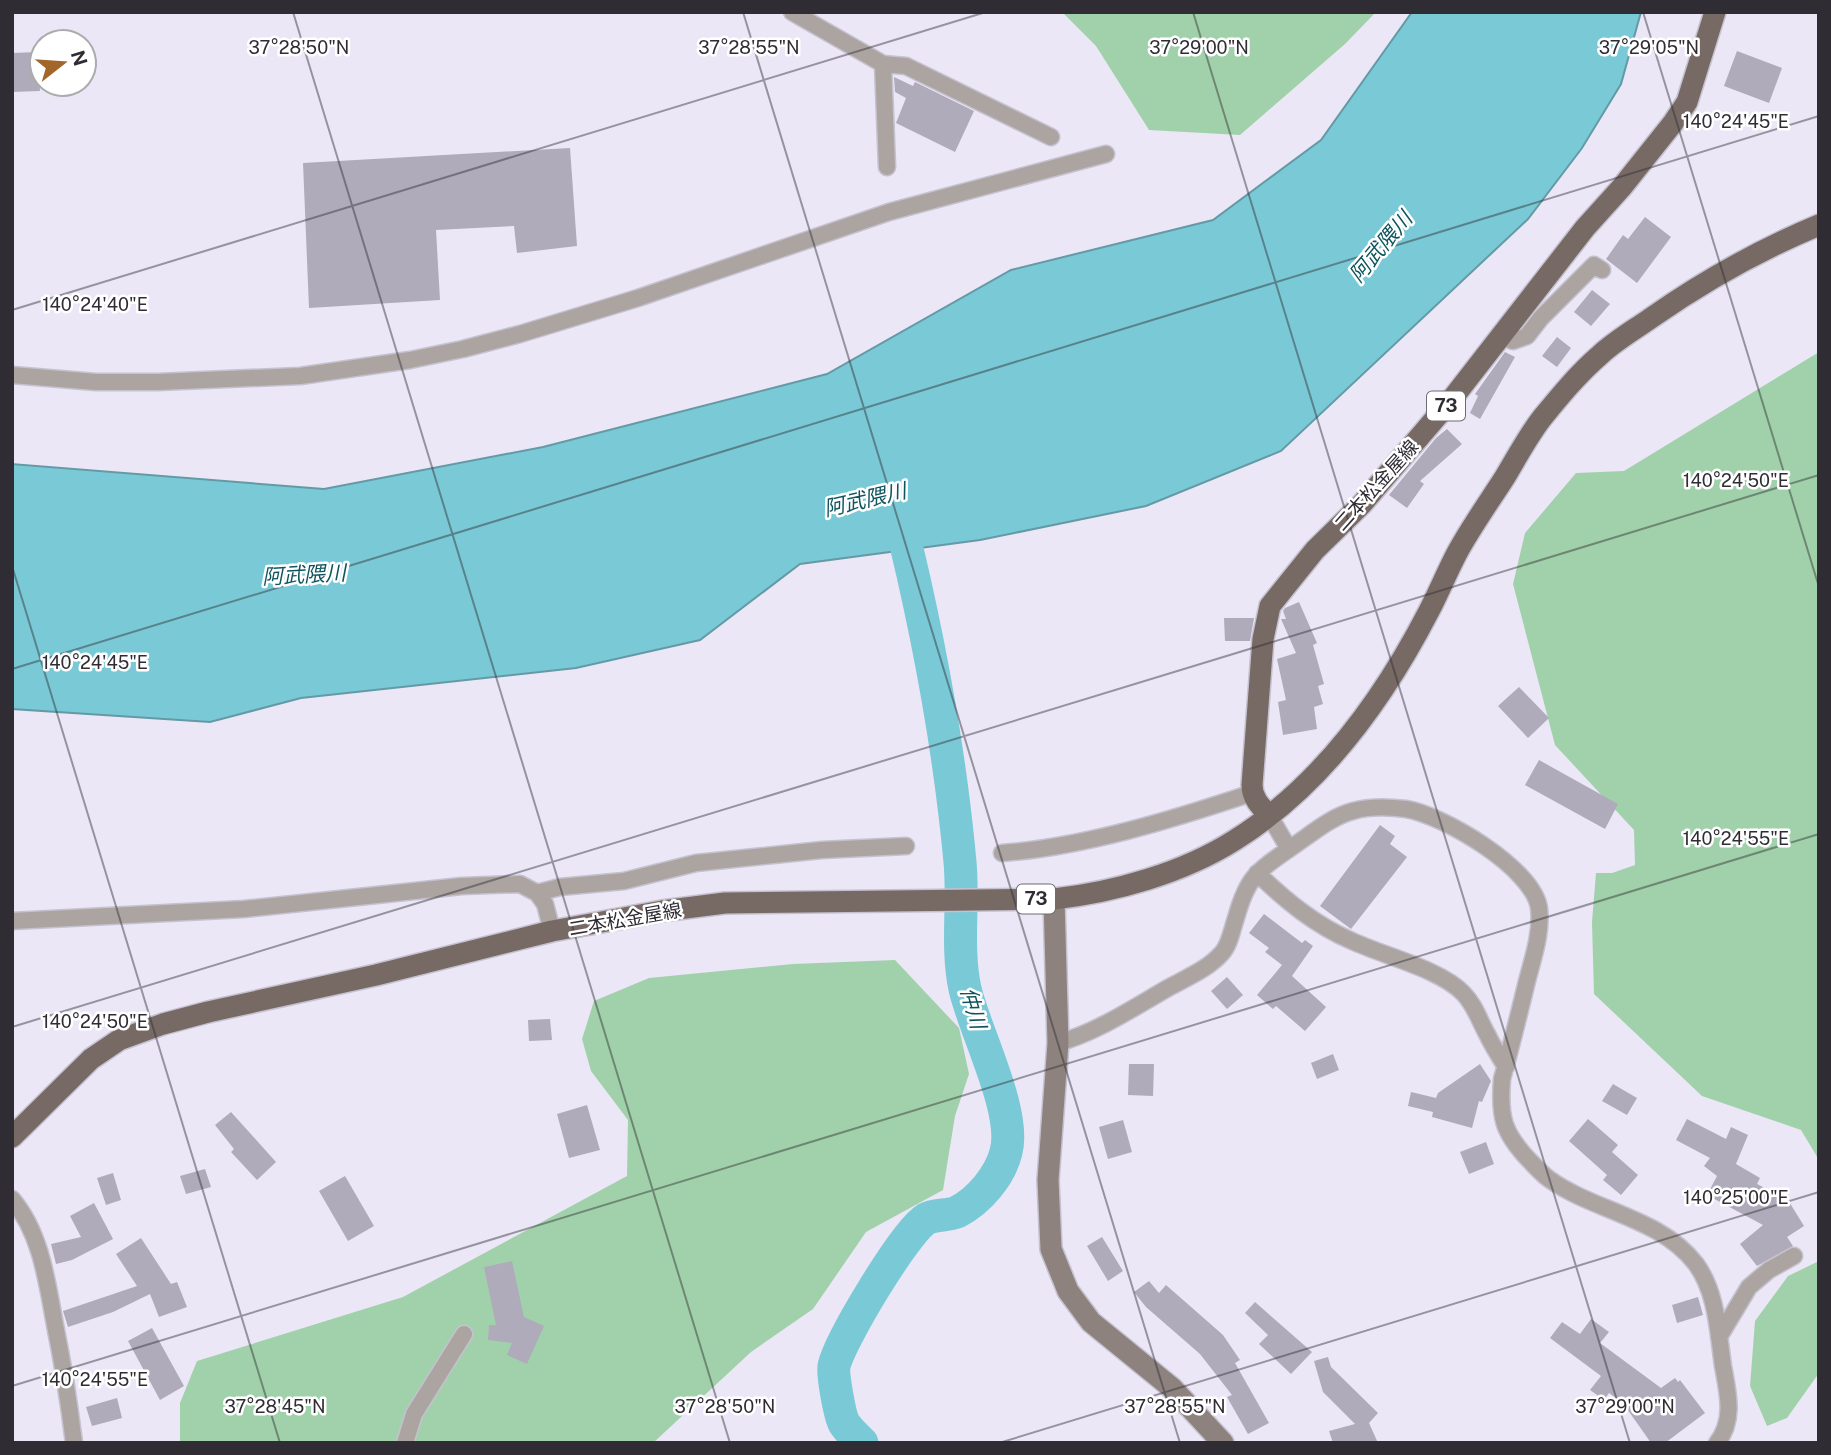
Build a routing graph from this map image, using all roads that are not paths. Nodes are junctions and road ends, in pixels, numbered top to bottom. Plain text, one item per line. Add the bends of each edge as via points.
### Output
1 (792, 12) edge
2 (1715, 12) edge
3 (883, 64) junction
4 (1051, 137) dead end
5 (1106, 154) dead end
6 (887, 167) dead end
7 (1819, 225) edge
8 (1602, 270) dead end
9 (1501, 337) junction
10 (12, 375) edge
11 (1252, 793) junction
12 (1269, 815) junction
13 (906, 846) dead end
14 (1289, 849) junction
15 (1002, 853) dead end
16 (1257, 873) junction
17 (537, 893) junction
18 (1054, 899) junction
19 (12, 921) edge
20 (552, 931) junction
21 (1058, 1043) junction
22 (1506, 1067) junction
23 (12, 1137) edge
24 (12, 1199) edge
25 (1794, 1256) dead end
26 (464, 1334) dead end
27 (1719, 1337) junction
28 (1724, 1439) edge
29 (74, 1443) edge
30 (405, 1443) edge
31 (1223, 1443) edge

1 - 3 street
2 - 9 main road, 二本松金屋線 / 73 via 1688,102
3 - 4 street via 906,66
3 - 6 street
5 - 10 street via 890,212 638,298 463,349 312,374 233,380 96,382
7 - 12 main road, 二本松金屋線 / 73 via 1686,294 1600,355 1570,385 1540,421 1457,552 1429,612 1371,707 1326,763
8 - 9 street via 1594,265 1527,336 1513,341
9 - 11 main road, 二本松金屋線 / 73 via 1443,410 1270,606 1263,639
11 - 12 main road
11 - 15 street via 1088,839
12 - 14 street
12 - 18 main road, 二本松金屋線 / 73 via 1235,840 1135,885
13 - 17 street via 696,863 624,881
14 - 16 street
14 - 22 street via 1354,811 1378,807 1408,810 1454,827 1524,879 1537,900 1539,927
16 - 21 street via 1244,889 1223,953 1100,1026
16 - 22 street via 1320,926 1444,978 1461,990
17 - 19 street via 520,884 462,886 244,909
17 - 20 street
18 - 20 main road, 二本松金屋線 / 73 via 725,903
18 - 21 street
20 - 23 main road, 二本松金屋線 / 73 via 208,1012 119,1040 91,1059
21 - 31 street via 1048,1205 1051,1249 1058,1271 1091,1322 1172,1388
22 - 27 street via 1501,1112 1513,1143 1548,1179 1650,1227 1685,1253 1709,1289
24 - 29 street via 25,1216 43,1267
25 - 27 street via 1749,1287
26 - 30 street via 414,1414
27 - 28 street via 1729,1403

